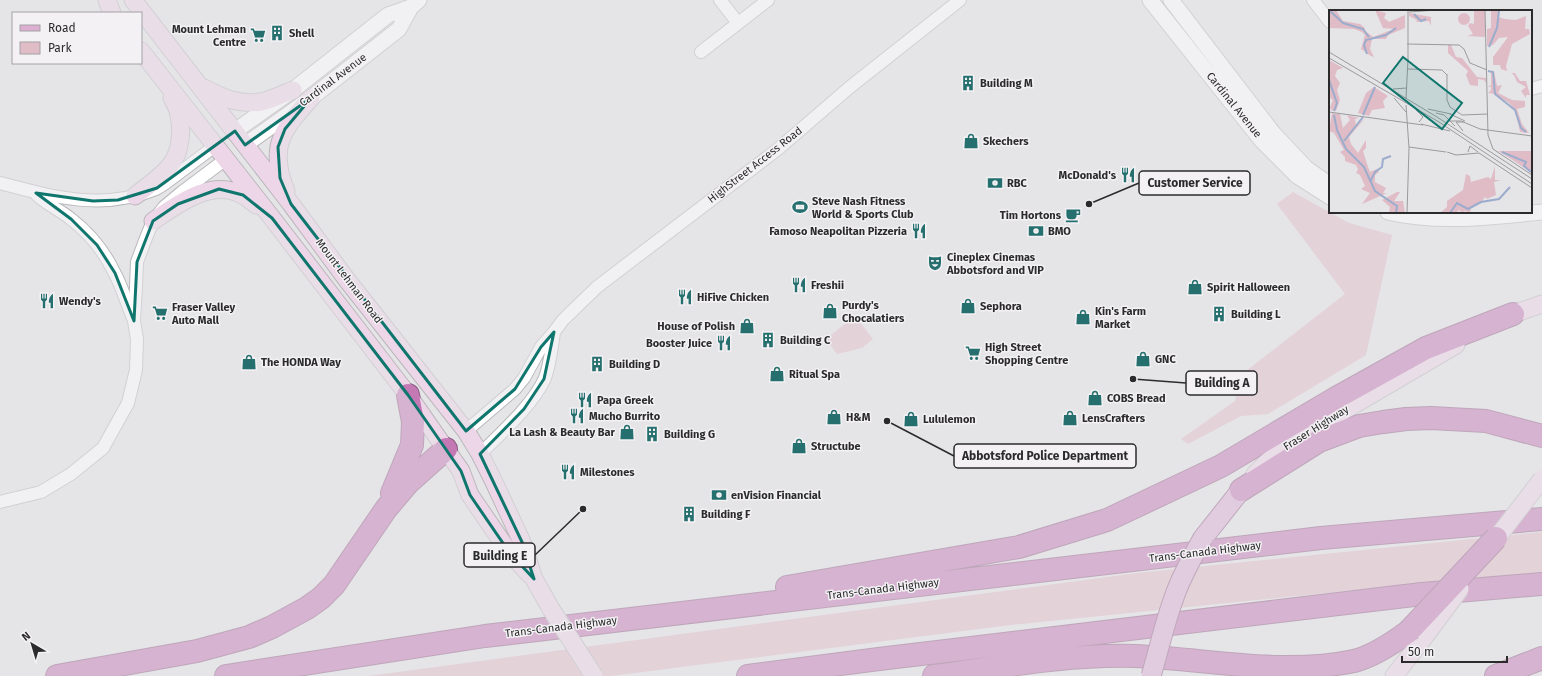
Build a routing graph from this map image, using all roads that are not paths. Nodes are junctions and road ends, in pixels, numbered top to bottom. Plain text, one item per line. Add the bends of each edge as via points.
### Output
1 (107, 0) edge
2 (133, 0) edge
3 (720, 0) edge
4 (768, 0) edge
5 (960, 0) edge
6 (1150, 0) edge
7 (1171, 0) edge
8 (1313, 0) edge
9 (415, 3) edge
10 (112, 12) edge
11 (1329, 21) edge
12 (738, 23) junction
13 (142, 51) edge
14 (701, 52) dead end
15 (166, 83) junction
16 (200, 86) junction
17 (1542, 86) edge
18 (1532, 89) edge
19 (293, 90) junction
20 (311, 98) junction
21 (240, 138) junction
22 (215, 146) junction
23 (226, 159) junction
24 (0, 183) edge
25 (1329, 184) edge
26 (36, 193) junction
27 (135, 196) junction
28 (1329, 196) edge
29 (291, 204) junction
30 (1542, 212) edge
31 (1392, 213) edge
32 (1530, 213) edge
33 (1532, 213) edge
34 (272, 218) junction
35 (153, 221) junction
36 (1542, 304) edge
37 (1512, 314) junction
38 (134, 320) junction
39 (554, 332) junction
40 (408, 395) junction
41 (466, 431) junction
42 (1542, 436) edge
43 (446, 449) junction
44 (480, 454) junction
45 (461, 471) junction
46 (1542, 479) edge
47 (1241, 490) junction
48 (0, 502) edge
49 (386, 509) junction
50 (1542, 519) edge
51 (1496, 538) joint
52 (534, 579) junction
53 (1542, 584) edge
54 (1418, 633) junction
55 (485, 636) junction
56 (1542, 658) edge
57 (57, 676) edge
58 (226, 676) edge
59 (594, 676) edge
60 (748, 676) edge
61 (934, 676) edge
62 (1151, 676) edge
63 (1394, 676) edge
64 (1496, 676) edge

1 - 10 main road
2 - 16 main road, Mount Lehman Road
3 - 12 street
4 - 12 street
5 - 39 street, HighStreet Access Road via 778,148 597,287
6 - 28 street, Cardinal Avenue via 1262,140 1297,176
7 - 25 street, Cardinal Avenue via 1273,133 1306,168
8 - 11 street
9 - 19 street, Cardinal Avenue via 388,15
9 - 20 street, Cardinal Avenue via 399,29
12 - 14 street
13 - 15 main road, Mount Lehman Road
15 - 22 main road, Mount Lehman Road
15 - 27 main road via 179,114 179,146 172,162
16 - 19 main road via 217,96 240,103 262,102
16 - 21 main road, Mount Lehman Road
17 - 18 street
19 - 21 street, Cardinal Avenue
20 - 21 street, Cardinal Avenue
20 - 29 main road via 285,129 278,147 280,178
21 - 22 main road
21 - 23 main road
21 - 29 main road, Mount Lehman Road
22 - 23 main road, Mount Lehman Road
22 - 27 street via 157,188
23 - 34 main road, Mount Lehman Road
23 - 35 street via 164,207
24 - 26 street
26 - 27 street via 93,201
26 - 38 street via 71,219 97,245 115,273
29 - 41 main road, Mount Lehman Road via 347,280
30 - 33 street
31 - 32 street via 1443,220
34 - 35 main road via 243,195 219,189 193,196
34 - 40 main road, Mount Lehman Road
35 - 38 street via 137,262
36 - 37 main road, Fraser Highway
37 - 47 main road, Fraser Highway via 1292,441 1267,462
37 - 55 highway via 1426,348 1221,466 1107,520 1019,547
38 - 48 street via 137,339 136,370 128,403 103,448 71,474 42,492
39 - 41 street, HighStreet Access Road via 540,347 524,378
39 - 44 street via 544,379 524,409
40 - 43 main road, Mount Lehman Road
40 - 49 highway via 413,422 412,445
41 - 43 main road
41 - 44 main road, Mount Lehman Road
42 - 47 highway via 1486,421 1431,418 1359,426 1320,440
43 - 45 main road, Mount Lehman Road
43 - 49 highway via 408,483
44 - 45 main road
44 - 52 main road, Mount Lehman Road via 522,542
45 - 52 main road, Mount Lehman Road via 470,495 510,552
46 - 51 main road, bridge
47 - 62 main road, Fraser Highway, bridge via 1203,538 1189,564 1169,614
49 - 57 highway via 334,585 321,598 293,616 249,637 197,651
50 - 55 highway, Trans-Canada Highway via 1321,538
51 - 54 highway, bridge
52 - 59 main road, Mount Lehman Road, bridge
53 - 60 highway via 1422,594
54 - 61 highway via 1355,661 1321,669 1287,671 1135,656 1052,661
54 - 63 main road
55 - 58 highway, Trans-Canada Highway
56 - 64 highway

